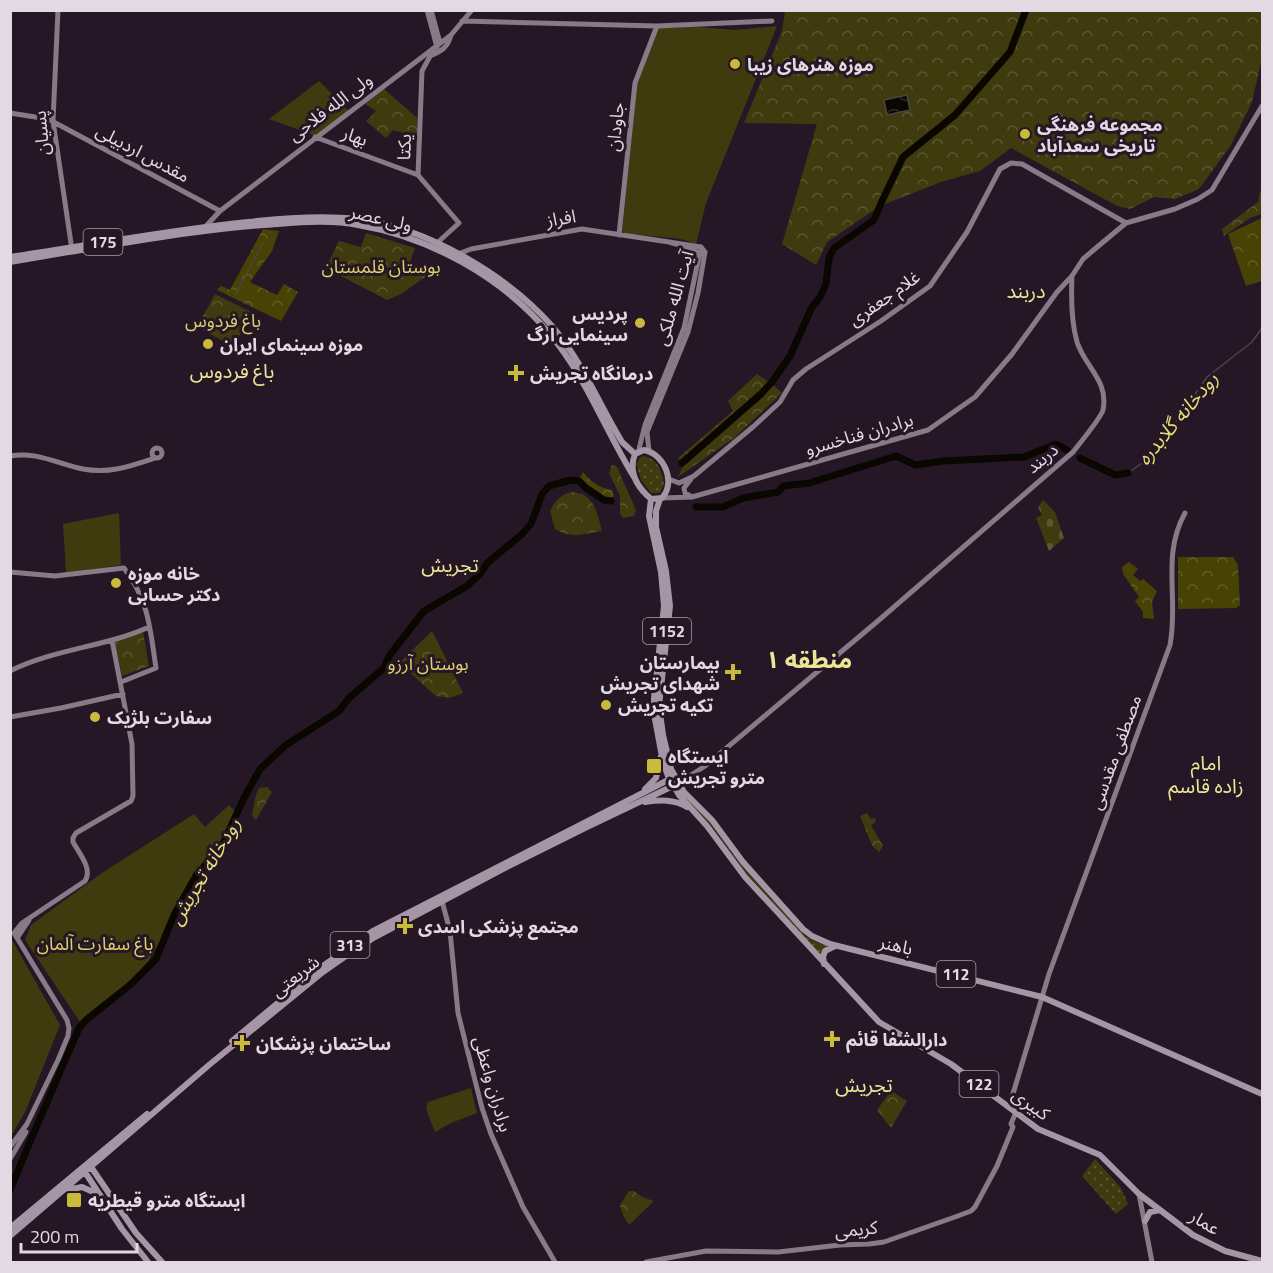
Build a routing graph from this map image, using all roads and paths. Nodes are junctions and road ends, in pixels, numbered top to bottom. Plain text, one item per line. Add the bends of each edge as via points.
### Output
1 (58, 10) edge
2 (429, 10) edge
3 (472, 10) edge
4 (462, 21) junction
5 (772, 21) dead end
6 (657, 26) junction
7 (450, 36) junction
8 (438, 45) junction
9 (430, 56) junction
10 (414, 62) junction
11 (422, 71) junction
12 (1263, 106) edge
13 (12, 115) edge
14 (52, 121) junction
15 (70, 131) junction
16 (323, 131) junction
17 (315, 137) junction
18 (324, 141) junction
19 (56, 143) junction
20 (418, 175) junction
21 (220, 211) junction
22 (1126, 223) junction
23 (206, 229) junction
24 (620, 235) junction
25 (669, 242) junction
26 (437, 243) junction
27 (701, 247) junction
28 (72, 252) junction
29 (458, 254) junction
30 (700, 254) junction
31 (10, 260) edge
32 (1072, 276) junction
33 (1058, 290) junction
34 (1071, 297) junction
35 (152, 451) junction
36 (649, 451) junction
37 (636, 453) junction
38 (10, 456) edge
39 (155, 458) junction
40 (139, 463) junction
41 (694, 476) junction
42 (634, 477) junction
43 (669, 479) junction
44 (692, 497) junction
45 (651, 499) junction
46 (661, 499) junction
47 (1185, 513) dead end
48 (10, 572) edge
49 (149, 627) junction
50 (112, 640) junction
51 (10, 670) edge
52 (121, 682) junction
53 (123, 694) junction
54 (10, 717) edge
55 (661, 753) junction
56 (674, 781) junction
57 (647, 790) junction
58 (638, 794) junction
59 (650, 798) junction
60 (638, 803) junction
61 (692, 810) junction
62 (442, 901) junction
63 (16, 934) junction
64 (842, 947) junction
65 (825, 964) junction
66 (323, 969) junction
67 (1042, 997) junction
68 (1263, 1094) edge
69 (1009, 1107) junction
70 (1018, 1113) junction
71 (10, 1147) edge
72 (12, 1161) edge
73 (87, 1168) junction
74 (64, 1191) junction
75 (1139, 1194) junction
76 (102, 1196) junction
77 (1160, 1210) junction
78 (1145, 1221) junction
79 (10, 1228) edge
80 (10, 1236) edge
81 (1263, 1260) edge
82 (148, 1263) edge
83 (162, 1263) edge
84 (555, 1263) edge
85 (646, 1263) edge
86 (1152, 1263) edge

1 - 14 main road, پسیان
2 - 8 main road
3 - 4 main road, ولی‌ الله فلاحی
4 - 6 main road
4 - 7 main road, ولی‌ الله فلاحی
5 - 6 main road
6 - 24 main road, جاودان via 635,83
7 - 8 main road, ولی‌ الله فلاحی
7 - 9 main road via 447,46
8 - 9 main road, یکتا
8 - 10 main road, ولی‌ الله فلاحی
9 - 11 main road, یکتا
10 - 11 main road
10 - 16 main road, ولی‌ الله فلاحی
11 - 20 main road, یکتا
12 - 22 main road via 1212,190 1174,209
13 - 14 main road, مقدس اردبیلی
14 - 15 main road, مقدس اردبیلی
14 - 19 main road, پسیان
15 - 19 main road via 59,132
15 - 21 main road, مقدس اردبیلی
16 - 17 main road, ولی‌ الله فلاحی
16 - 18 main road
17 - 18 main road, بهار
17 - 21 main road, ولی‌ الله فلاحی
18 - 20 main road, بهار
19 - 28 main road, پسیان
20 - 26 main road, یکتا via 459,224
21 - 23 main road, ولی‌ الله فلاحی
22 - 32 main road via 1083,259
22 - 41 main road, غلام جعفری via 1022,164 1004,166 994,177 968,232 930,286 806,369 793,380 780,402
23 - 26 main road, ولی عصر / 175 via 296,218 357,219
23 - 28 main road, ولی عصر / 175
23 - 31 main road, ولی عصر / 175
23 - 42 main road, ولی عصر / 175 via 357,224 415,240 454,258 514,299 549,332 574,368
24 - 25 main road, افراز
24 - 29 main road, افراز via 582,229
25 - 27 main road, افراز
25 - 30 main road, افراز
26 - 29 main road, ولی عصر / 175
27 - 30 main road, آیت الله ملکی
27 - 36 main road, آیت الله ملکی via 705,252 698,293 688,332 647,432
28 - 31 main road, ولی عصر / 175
29 - 37 main road, ولی عصر / 175 via 517,293 553,327 578,362 622,442
30 - 37 main road, آیت الله ملکی via 684,328
32 - 33 main road, برادران فناخسرو
32 - 34 main road, دربند
33 - 34 main road
33 - 44 main road, برادران فناخسرو via 975,397 928,430
34 - 56 main road, دربند via 1078,345 1103,386 1103,411 1073,452 723,751 691,776
35 - 39 main road
35 - 39 main road via 162,450 161,456
35 - 40 main road
36 - 37 main road
36 - 43 main road via 660,459
37 - 42 main road via 632,464
38 - 40 main road via 46,458 96,471
39 - 40 main road
41 - 43 main road via 679,483
41 - 44 main road via 684,489
42 - 45 main road
43 - 46 main road
44 - 46 main road, برادران فناخسرو
45 - 46 main road
45 - 55 main road, 1152 via 649,516 664,596 654,698
46 - 56 main road, 1152 via 656,527 670,606 659,706
47 - 67 main road, مصطفی مقدسی via 1171,555 1170,645
48 - 49 main road via 55,576 124,568 139,590
49 - 50 main road
49 - 52 main road via 156,668
50 - 51 main road via 38,658
50 - 52 main road
52 - 53 main road
53 - 54 main road
53 - 63 main road via 133,750 133,798 74,835 73,842 88,870 87,878 22,923
55 - 56 main road
55 - 58 main road via 656,778
56 - 57 main road, شریعتی / 313
56 - 59 main road, شریعتی / 313
56 - 61 main road
56 - 64 main road, باهنر / 112 via 712,820 743,862 803,929
57 - 58 main road, شریعتی / 313
57 - 59 main road via 653,792
58 - 66 main road, شریعتی / 313 via 373,931
59 - 60 main road, شریعتی / 313
60 - 61 main road via 666,800
60 - 62 main road, شریعتی / 313
61 - 65 main road
62 - 66 main road, شریعتی / 313
62 - 84 main road, برادران واعظی via 450,931 458,1013 482,1108 523,1207
63 - 71 main road via 69,1028 37,1104
63 - 72 main road via 70,1020 72,1031
64 - 65 main road via 825,951
64 - 67 main road, باهنر / 112
65 - 69 main road, کبیری / 122 via 879,1022 951,1064
66 - 73 main road, شریعتی / 313
67 - 68 main road, باهنر / 112
67 - 69 main road, مصطفی مقدسی
69 - 70 main road, کبیری / 122
70 - 75 main road, کبیری / 122 via 1044,1132 1100,1155
70 - 85 main road, کریمی via 984,1192 971,1211 869,1244 778,1252 706,1251
73 - 74 main road, شریعتی / 313
73 - 76 main road
73 - 79 main road, شریعتی / 313
73 - 83 main road
74 - 76 main road via 82,1187
74 - 80 main road, شریعتی / 313
75 - 77 main road, عمار / 122
75 - 78 main road
76 - 82 main road
77 - 78 main road via 1150,1212
77 - 81 main road, عمار / 122 via 1210,1245
78 - 86 main road

